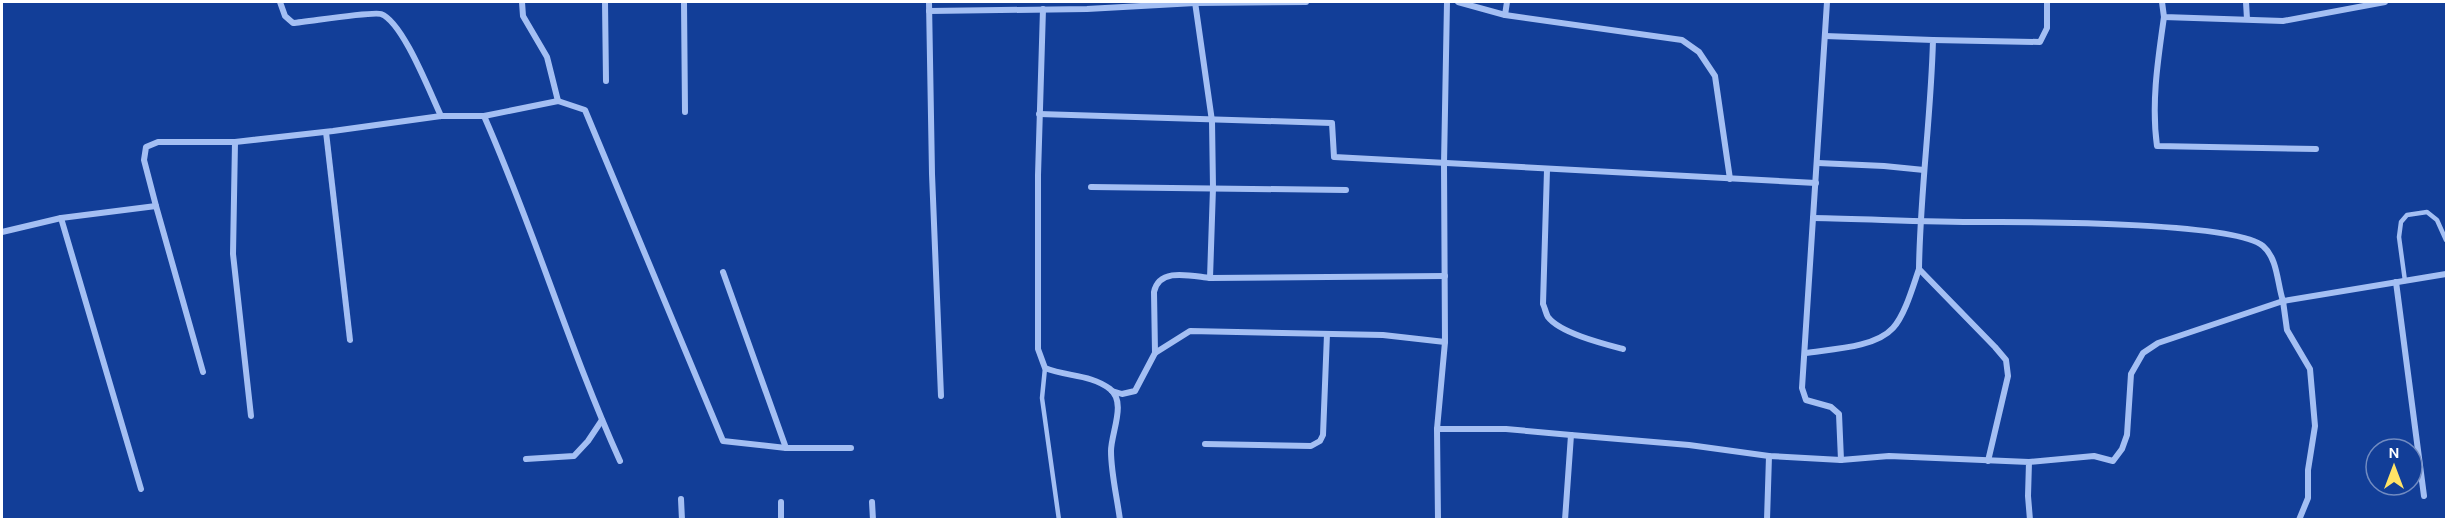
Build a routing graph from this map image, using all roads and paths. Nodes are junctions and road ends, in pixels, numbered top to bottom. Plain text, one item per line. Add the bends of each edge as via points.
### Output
1 (280, 2) edge
2 (522, 2) edge
3 (605, 2) edge
4 (684, 2) edge
5 (929, 2) edge
6 (1088, 2) edge
7 (1195, 2) edge
8 (1306, 2) edge
9 (1447, 2) edge
10 (1458, 2) edge
11 (1507, 2) edge
12 (1827, 2) edge
13 (2047, 2) edge
14 (2162, 2) edge
15 (2246, 2) edge
16 (2385, 2) edge
17 (1043, 9) junction
18 (1087, 9) junction
19 (929, 11) junction
20 (1505, 15) junction
21 (2164, 16) junction
22 (2247, 19) junction
23 (1825, 36) junction
24 (1933, 40) junction
25 (606, 81) dead end
26 (558, 100) junction
27 (685, 112) dead end
28 (1039, 114) junction
29 (441, 116) junction
30 (484, 116) junction
31 (1212, 121) junction
32 (326, 132) junction
33 (235, 142) junction
34 (2316, 149) dead end
35 (1444, 164) junction
36 (1818, 164) junction
37 (1547, 170) junction
38 (1924, 170) junction
39 (1730, 179) junction
40 (1816, 183) junction
41 (1091, 187) dead end
42 (1213, 188) junction
43 (1346, 190) dead end
44 (156, 206) junction
45 (61, 218) junction
46 (1813, 218) junction
47 (1922, 220) junction
48 (2, 232) edge
49 (2446, 240) edge
50 (1919, 269) junction
51 (723, 272) dead end
52 (2446, 274) edge
53 (1445, 276) junction
54 (1210, 278) junction
55 (2405, 281) junction
56 (2396, 282) junction
57 (2283, 301) junction
58 (1327, 334) junction
59 (350, 340) dead end
60 (1445, 342) junction
61 (1623, 349) dead end
62 (1155, 353) junction
63 (1805, 353) junction
64 (1045, 368) junction
65 (203, 372) dead end
66 (1112, 390) junction
67 (941, 396) dead end
68 (251, 416) dead end
69 (602, 420) junction
70 (1437, 429) junction
71 (1571, 435) junction
72 (2416, 437) edge
73 (1205, 444) dead end
74 (786, 448) junction
75 (851, 448) dead end
76 (1770, 456) junction
77 (526, 459) dead end
78 (1841, 460) junction
79 (620, 461) dead end
80 (1988, 461) junction
81 (2029, 462) junction
82 (141, 489) dead end
83 (681, 500) dead end
84 (781, 502) dead end
85 (872, 502) dead end
86 (682, 519) edge
87 (781, 519) edge
88 (873, 519) edge
89 (1059, 519) edge
90 (1120, 519) edge
91 (1438, 519) edge
92 (1565, 519) edge
93 (1767, 519) edge
94 (2030, 519) edge
95 (2299, 519) edge

1 - 29 street via 285,16 293,23 379,13 393,21
2 - 26 street via 523,16 547,57
3 - 25 street
4 - 27 street
5 - 19 street
6 - 18 street
7 - 8 street
7 - 18 street
7 - 31 street
9 - 35 street
10 - 20 street
11 - 20 street
12 - 23 street
13 - 24 street via 2047,28 2040,42
14 - 21 street
15 - 22 street
16 - 22 street via 2283,21
17 - 18 street
17 - 19 street
17 - 28 street
19 - 67 street
20 - 39 street via 1682,40 1699,52 1715,76
21 - 22 street
21 - 34 street via 2156,76 2157,146
23 - 24 street
23 - 36 street
24 - 38 street
26 - 30 street
26 - 74 street via 585,110 723,441
28 - 31 street
28 - 64 street via 1038,349
29 - 30 street
29 - 32 street
30 - 69 street via 511,176
31 - 35 street via 1332,123 1334,157
31 - 42 street
32 - 33 street
32 - 59 street
33 - 44 street via 158,142 146,147 144,160
33 - 68 street via 233,254
35 - 37 street
35 - 53 street
36 - 38 street
36 - 40 street
37 - 39 street
37 - 61 street via 1543,304 1548,317 1588,339
38 - 47 street
39 - 40 street
40 - 46 street
41 - 42 street
42 - 43 street
42 - 54 street
44 - 45 street
44 - 65 street
45 - 48 street
45 - 82 street
46 - 47 street
46 - 63 street
47 - 50 street
47 - 57 street via 2045,221 2248,238 2263,246 2274,261
49 - 55 lane via 2437,220 2427,212 2408,214 2401,222 2399,237
50 - 63 street via 1894,328 1876,341
50 - 80 street via 2006,360 2008,376
51 - 74 street
52 - 55 street
53 - 54 street
53 - 60 street
54 - 62 street via 1174,275 1155,284
55 - 56 street
56 - 57 street
56 - 72 street
57 - 81 street via 2158,343 2143,353 2131,374 2127,435 2113,461 2094,456
57 - 95 street via 2288,330 2310,369 2315,426 2308,498
58 - 60 street
58 - 62 street via 1190,331
58 - 73 street via 1320,441 1311,446
60 - 70 street
62 - 66 street via 1136,391 1122,394
63 - 78 street via 1803,395 1806,400 1832,407 1839,414
64 - 66 street via 1095,380
64 - 89 lane via 1042,398
66 - 90 street via 1117,411 1111,453
69 - 77 street via 574,456
69 - 79 street
70 - 71 street via 1506,429
70 - 91 street
71 - 76 street
71 - 92 street
74 - 75 street
76 - 78 street
76 - 93 street
78 - 80 street via 1889,456
80 - 81 street
81 - 94 street
83 - 86 street
84 - 87 street
85 - 88 street

